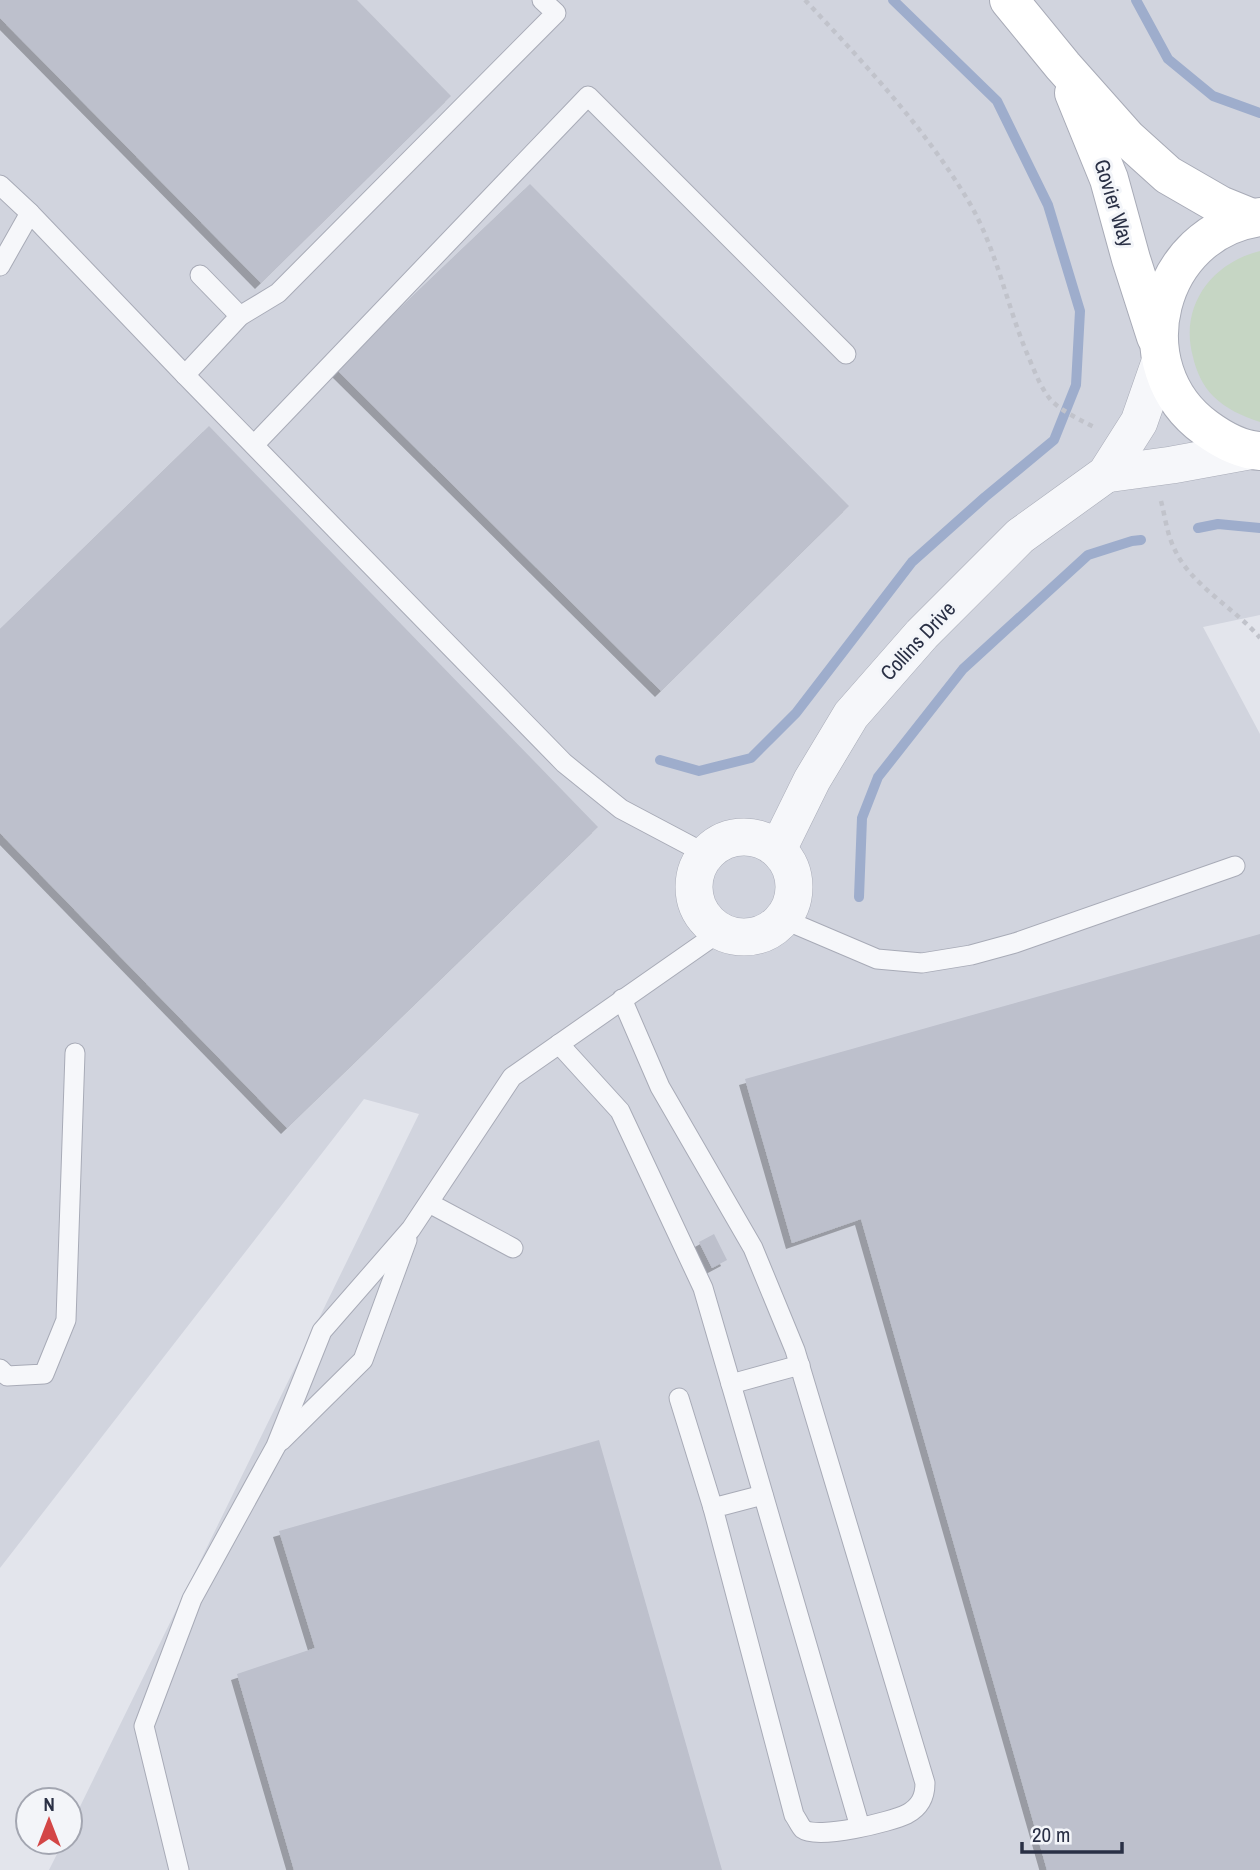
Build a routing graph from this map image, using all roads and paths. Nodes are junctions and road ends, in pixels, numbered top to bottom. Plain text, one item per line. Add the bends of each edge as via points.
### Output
1 (542, 0) edge
2 (805, 0) edge
3 (1010, 0) edge
4 (1063, 66) junction
5 (0, 185) edge
6 (30, 213) junction
7 (1256, 217) edge
8 (0, 266) edge
9 (200, 275) dead end
10 (240, 316) junction
11 (1159, 351) junction
12 (846, 354) dead end
13 (185, 375) junction
14 (1125, 443) junction
15 (254, 445) junction
16 (1257, 451) edge
17 (1151, 468) junction
18 (1107, 474) junction
19 (1260, 638) edge
20 (778, 849) junction
21 (706, 854) junction
22 (1235, 866) dead end
23 (783, 919) junction
24 (721, 931) junction
25 (622, 999) junction
26 (559, 1044) junction
27 (75, 1053) dead end
28 (429, 1203) junction
29 (411, 1229) junction
30 (513, 1248) dead end
31 (800, 1365) junction
32 (0, 1369) edge
33 (731, 1384) junction
34 (679, 1398) dead end
35 (276, 1446) junction
36 (763, 1495) junction
37 (713, 1508) junction
38 (860, 1827) junction
39 (179, 1870) edge

1 - 10 lane via 555,13 278,293
2 - 14 path via 932,146 970,204 997,264 1035,373 1051,401
3 - 4 street, Govier Way
4 - 7 street, Govier Way via 1127,138 1168,175 1220,205
4 - 11 street, Govier Way via 1109,178
5 - 6 lane
6 - 8 lane
6 - 13 lane
7 - 11 street via 1220,229 1193,250 1172,277 1161,309
9 - 10 lane
10 - 13 lane
11 - 14 street, Collins Drive via 1139,422
11 - 16 street, Govier Way via 1173,392 1194,419 1222,439
12 - 15 lane via 588,96
13 - 15 lane
14 - 18 street, Collins Drive
15 - 21 lane via 564,763 621,809
16 - 17 street, Collins Drive
17 - 18 street, Collins Drive
17 - 19 path via 1174,549 1195,579
18 - 20 street, Collins Drive via 1020,536 895,664 851,715 812,779
20 - 21 street via 748,837 728,839
20 - 23 street via 791,869 794,886
21 - 24 street via 695,881 695,898 709,922
22 - 23 lane via 1015,943 922,963 877,959
23 - 24 street via 758,935
24 - 25 lane
25 - 26 lane
25 - 31 lane via 660,1087 753,1248
26 - 28 lane via 512,1077
26 - 33 lane via 620,1111 704,1288
27 - 32 lane via 66,1320 44,1374 7,1376
28 - 29 lane
28 - 30 lane
29 - 35 lane via 322,1331
29 - 35 lane via 363,1360
31 - 33 lane
31 - 38 lane via 925,1783 925,1796 905,1815
33 - 36 lane
34 - 37 lane
35 - 39 lane via 192,1599 144,1726
36 - 37 lane
36 - 38 lane
37 - 38 lane via 794,1815 803,1829 814,1833

